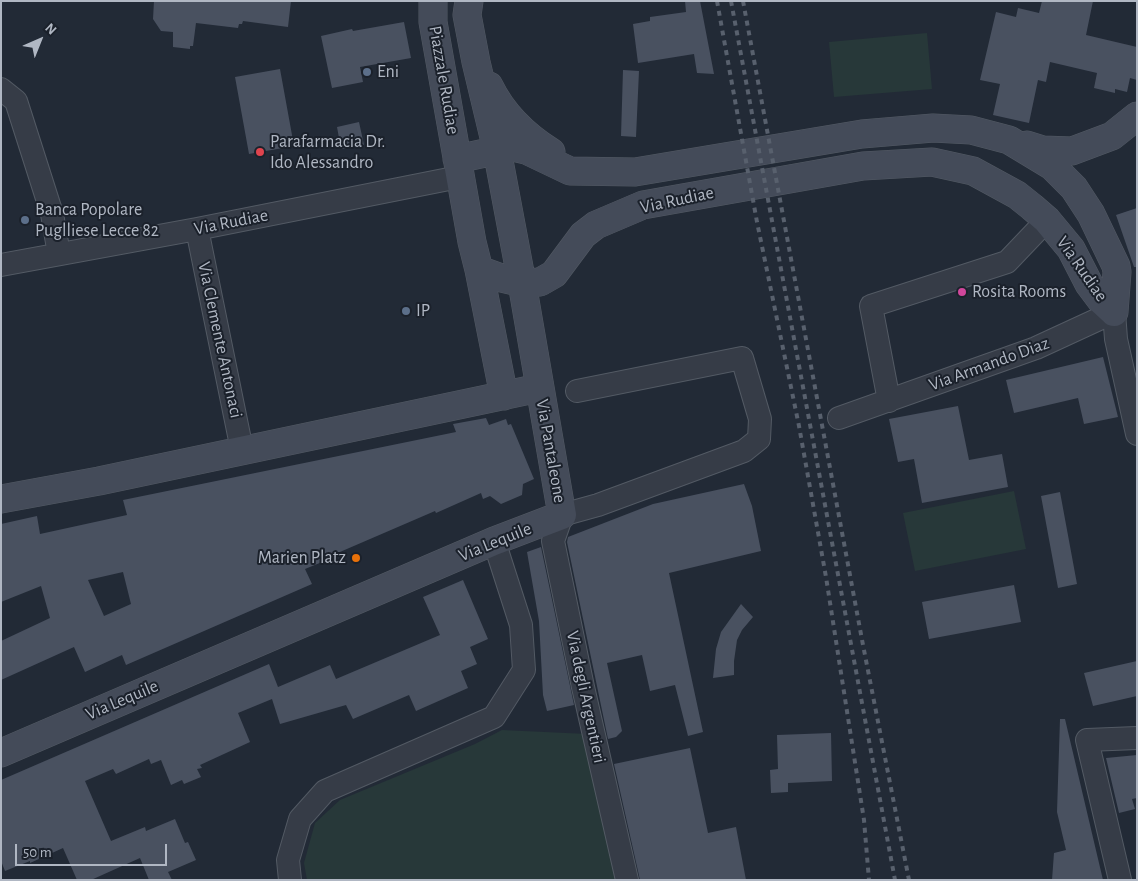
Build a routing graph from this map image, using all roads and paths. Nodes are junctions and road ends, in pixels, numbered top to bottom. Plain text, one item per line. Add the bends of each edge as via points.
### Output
1 (433, 1) edge
2 (469, 1) edge
3 (476, 62) junction
4 (1, 89) edge
5 (1137, 116) edge
6 (1009, 140) junction
7 (497, 150) junction
8 (458, 168) junction
9 (590, 172) junction
10 (1047, 220) junction
11 (197, 229) junction
12 (59, 254) junction
13 (1, 264) edge
14 (479, 270) junction
15 (522, 283) junction
16 (1125, 308) edge
17 (540, 388) junction
18 (577, 391) dead end
19 (504, 396) junction
20 (889, 401) junction
21 (839, 418) dead end
22 (1137, 433) edge
23 (242, 450) junction
24 (1, 499) edge
25 (562, 515) junction
26 (494, 541) junction
27 (1137, 738) edge
28 (1, 753) edge
29 (290, 880) edge
30 (627, 880) edge
31 (1120, 880) edge

1 - 8 main road, Piazzale Rudiae
2 - 3 main road, Piazzale Rudiae via 467,16
3 - 7 main road, Piazzale Rudiae
3 - 9 main road, Via Rudiae via 512,122 532,140
4 - 12 street via 16,101 52,214
5 - 6 main road via 1112,136 1072,151 1043,150
6 - 9 main road, Via Rudiae via 971,130 933,128 862,134 635,172
6 - 16 main road, Via Rudiae via 1052,166 1074,188 1118,272
7 - 8 main road, Piazzale Rudiae
7 - 9 main road, Via Rudiae via 513,147 526,150 570,171
7 - 15 main road, Piazzale Rudiae
8 - 11 street, Via Rudiae
8 - 14 main road, Piazzale Rudiae
10 - 15 main road, Via Rudiae via 1017,195 973,171 932,162 863,166 643,205 596,225 583,235 554,274 540,282
10 - 16 main road, Via Rudiae via 1071,249 1101,300
10 - 20 street via 1007,262 871,306
11 - 12 street, Via Rudiae
11 - 23 street, Via Clemente Antonaci
12 - 13 street, Via Rudiae
14 - 15 main road
14 - 19 main road, Piazzale Rudiae
15 - 17 main road, Piazzale Rudiae
16 - 20 street, Via Armando Diaz via 1036,348
16 - 22 street via 1116,339
17 - 19 main road
17 - 25 main road, Via Pantaleone
18 - 25 street, Via Lequile via 742,358 760,419 758,438 744,451 598,505
19 - 23 main road
20 - 21 street, Via Armando Diaz
23 - 24 main road
25 - 26 main road, Via Lequile
25 - 30 street, Via degli Argentieri via 553,541
26 - 28 main road, Via Lequile
26 - 29 street via 521,625 524,670 494,717 325,791 300,819 288,860
27 - 31 street via 1087,740

